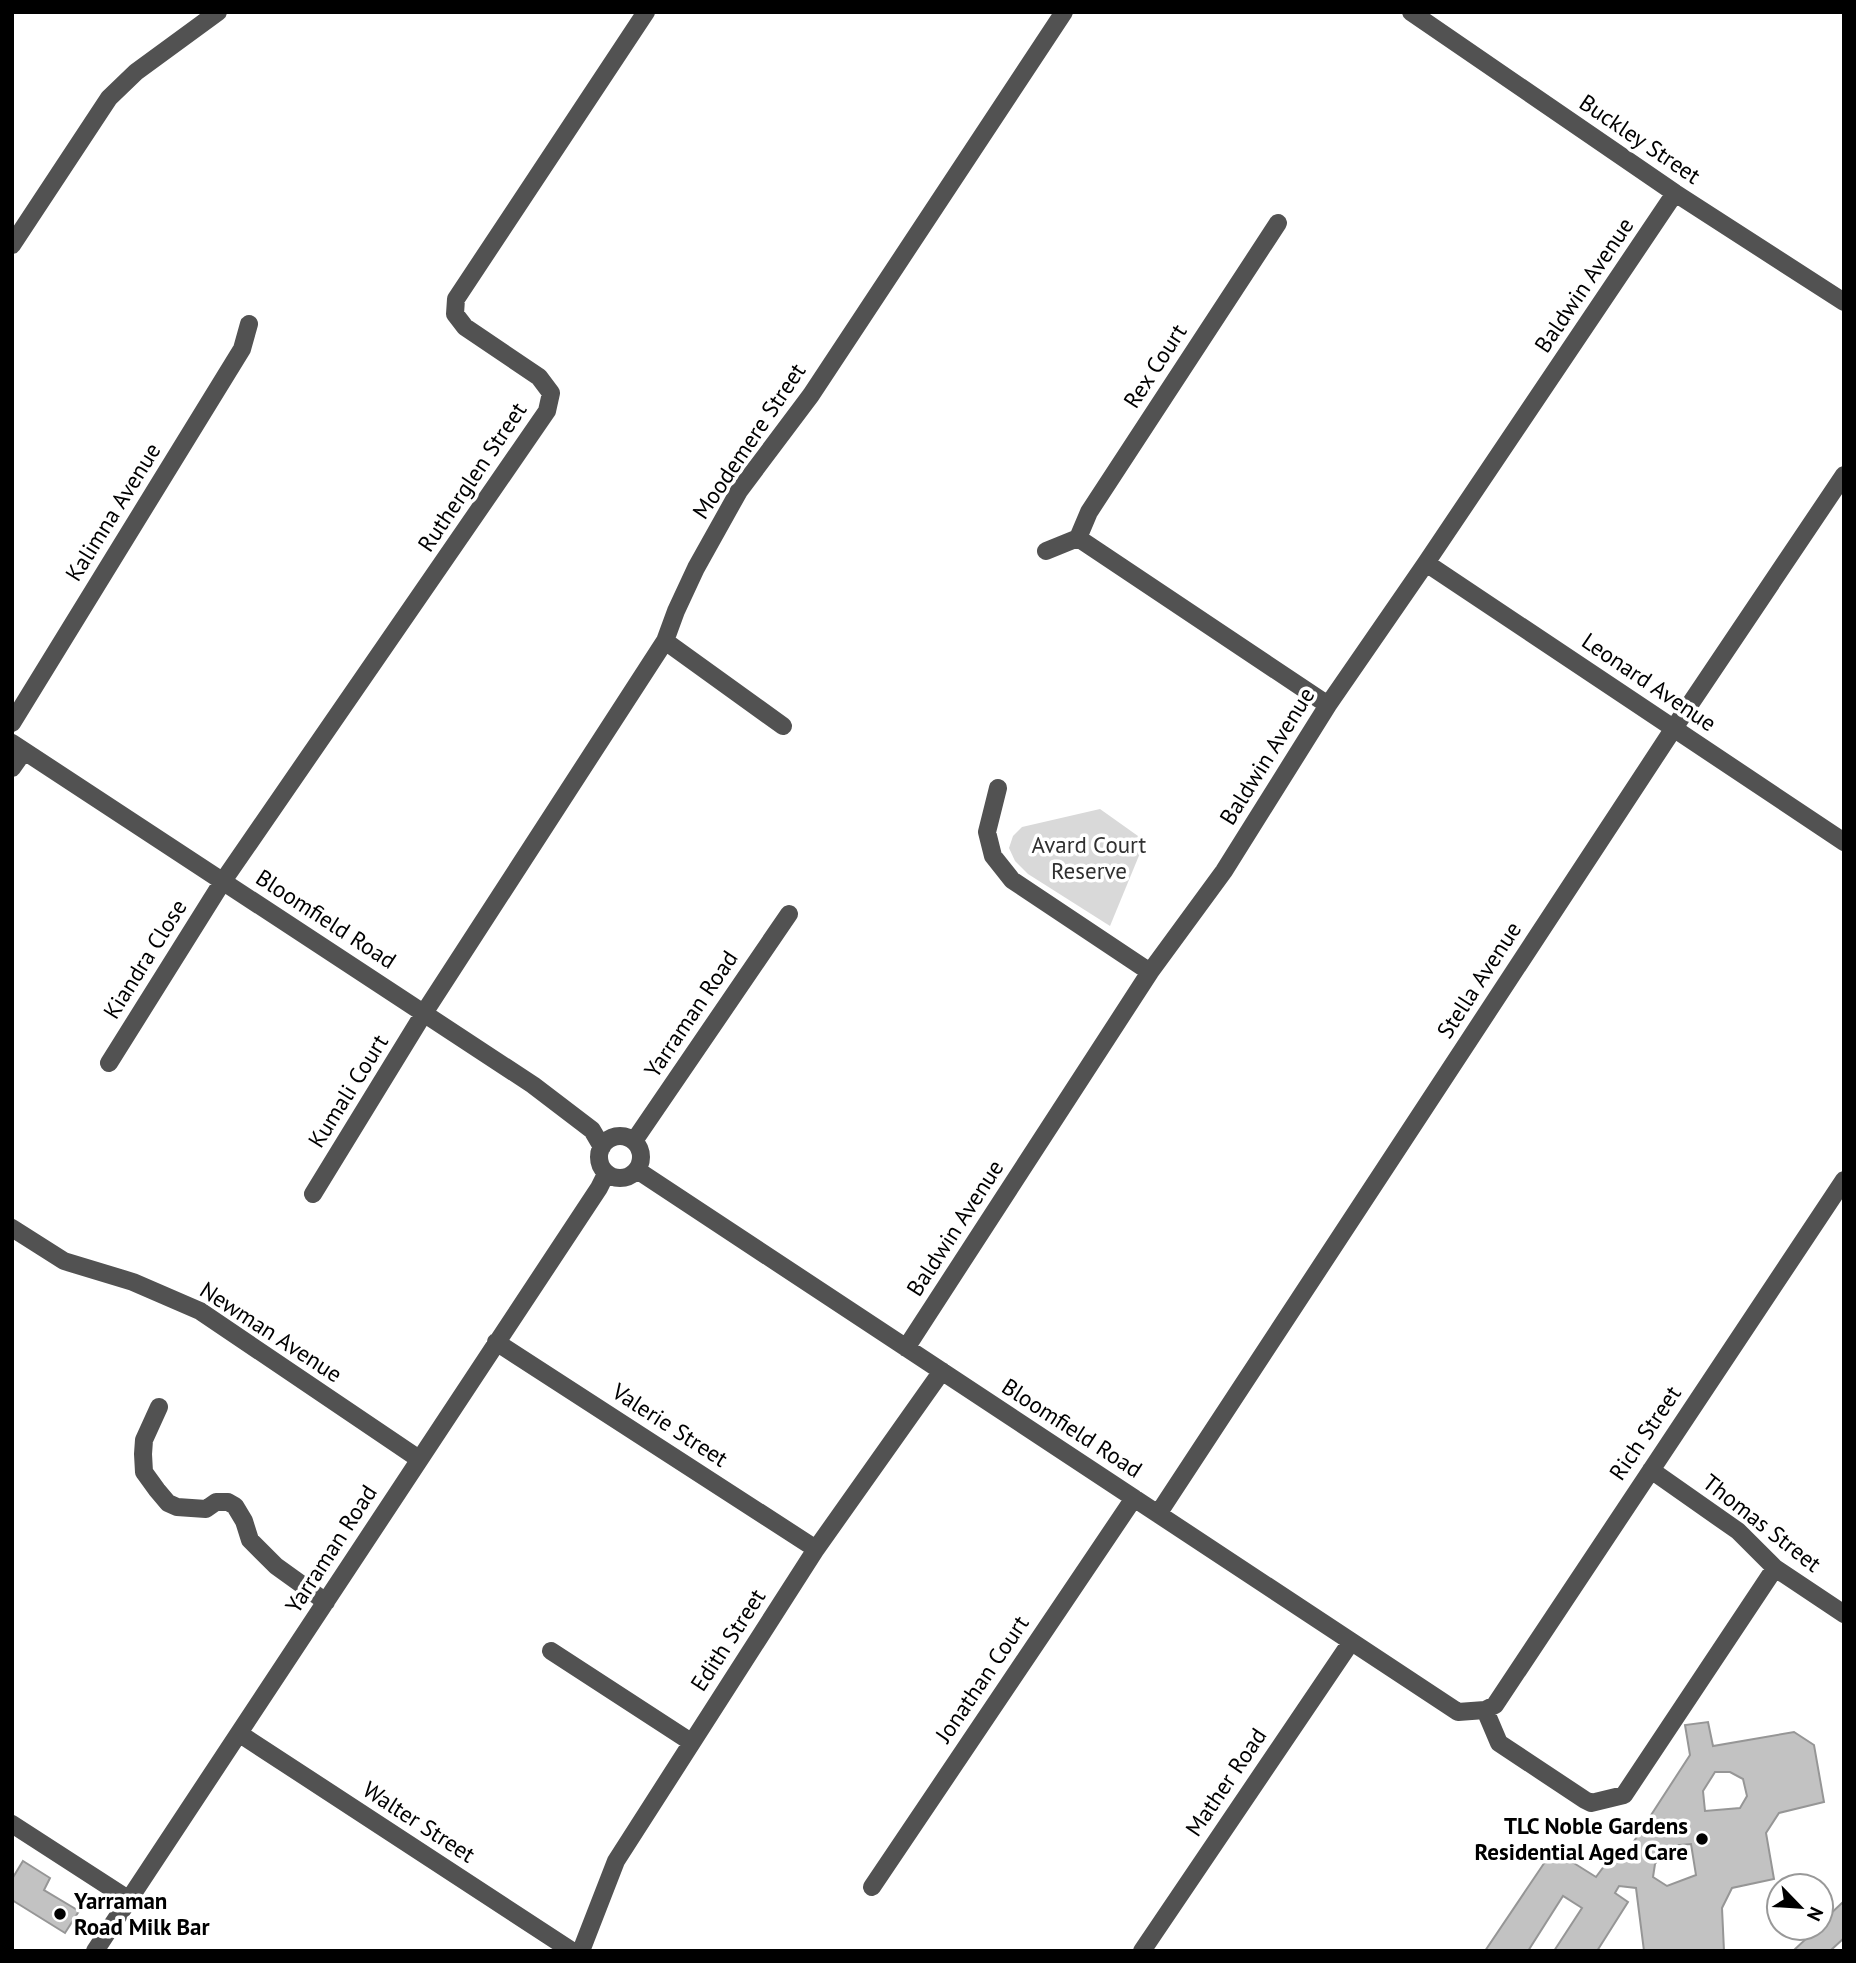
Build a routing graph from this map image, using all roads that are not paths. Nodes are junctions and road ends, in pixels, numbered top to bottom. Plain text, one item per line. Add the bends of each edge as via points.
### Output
1 (218, 12) edge
2 (646, 12) edge
3 (1064, 12) edge
4 (1410, 12) edge
5 (1675, 193) junction
6 (1278, 223) dead end
7 (12, 245) edge
8 (1844, 302) edge
9 (249, 324) dead end
10 (1844, 475) edge
11 (1077, 538) junction
12 (1046, 551) dead end
13 (1426, 563) junction
14 (664, 641) junction
15 (1328, 705) junction
16 (12, 723) edge
17 (783, 726) dead end
18 (1674, 728) junction
19 (18, 747) edge
20 (12, 768) edge
21 (998, 788) dead end
22 (1844, 842) edge
23 (223, 881) junction
24 (789, 914) dead end
25 (1150, 972) junction
26 (424, 1013) junction
27 (109, 1063) dead end
28 (634, 1141) junction
29 (602, 1147) junction
30 (637, 1170) junction
31 (606, 1174) junction
32 (1844, 1180) edge
33 (313, 1194) dead end
34 (12, 1228) edge
35 (496, 1342) junction
36 (906, 1348) junction
37 (942, 1371) junction
38 (159, 1407) dead end
39 (419, 1459) junction
40 (1651, 1470) junction
41 (1134, 1498) junction
42 (1158, 1514) junction
43 (816, 1549) junction
44 (1775, 1568) junction
45 (326, 1602) junction
46 (1844, 1614) edge
47 (1351, 1642) junction
48 (551, 1651) dead end
49 (1485, 1710) junction
50 (240, 1734) junction
51 (691, 1742) junction
52 (12, 1824) edge
53 (872, 1887) dead end
54 (128, 1899) junction
55 (95, 1951) edge
56 (572, 1951) edge
57 (581, 1951) edge
58 (1142, 1951) edge

1 - 7 street via 136,72 109,99
2 - 23 street, Rutherglen Street via 456,299 455,314 465,327 539,377 551,393 547,411
3 - 14 street, Moodemere Street via 811,395 739,491 696,568
4 - 5 street, Buckley Street
5 - 8 street, Buckley Street
5 - 13 street, Baldwin Avenue
6 - 11 street, Rex Court via 1089,512
9 - 16 street, Kalimna Avenue via 242,349
10 - 18 street, Stella Avenue
11 - 12 street
11 - 15 street
13 - 15 street, Baldwin Avenue
13 - 18 street, Leonard Avenue
14 - 17 street
14 - 26 street, Moodemere Street
15 - 25 street, Baldwin Avenue via 1224,871
18 - 22 street, Leonard Avenue
18 - 42 street, Stella Avenue
19 - 20 street
19 - 23 street, Bloomfield Road
21 - 25 street via 987,832 993,856 1012,880
23 - 26 street, Bloomfield Road
23 - 27 street, Kiandra Close
24 - 28 street, Yarraman Road
25 - 36 street, Baldwin Avenue
26 - 29 street, Bloomfield Road via 592,1129
26 - 33 street, Kumali Court
28 - 29 street via 613,1138
28 - 30 street via 641,1158
29 - 31 street via 599,1158
30 - 31 street via 625,1178
30 - 36 street, Bloomfield Road
31 - 35 street, Yarraman Road
32 - 40 street, Rich Street
34 - 39 street, Newman Avenue via 64,1261 133,1282 200,1311
35 - 39 street, Yarraman Road
35 - 43 street, Valerie Street
36 - 37 street, Bloomfield Road
37 - 41 street, Bloomfield Road
37 - 43 street, Edith Street
38 - 45 street via 144,1440 144,1472 168,1503 206,1509 216,1502 235,1506 250,1540 276,1566
39 - 45 street, Yarraman Road
40 - 44 street, Thomas Street via 1738,1531
40 - 49 street, Rich Street via 1495,1705
41 - 42 street, Bloomfield Road
41 - 53 street, Jonathan Court
42 - 47 street, Bloomfield Road
43 - 51 street, Edith Street
44 - 46 street, Thomas Street
44 - 49 street via 1624,1795 1591,1803 1585,1800 1499,1743
45 - 50 street, Yarraman Road
47 - 49 street, Bloomfield Road via 1458,1712
47 - 58 street, Mather Road
48 - 51 street
50 - 54 street, Yarraman Road
50 - 56 street, Walter Street
51 - 57 street, Edith Street via 616,1861
52 - 54 street
54 - 55 street, Yarraman Road

